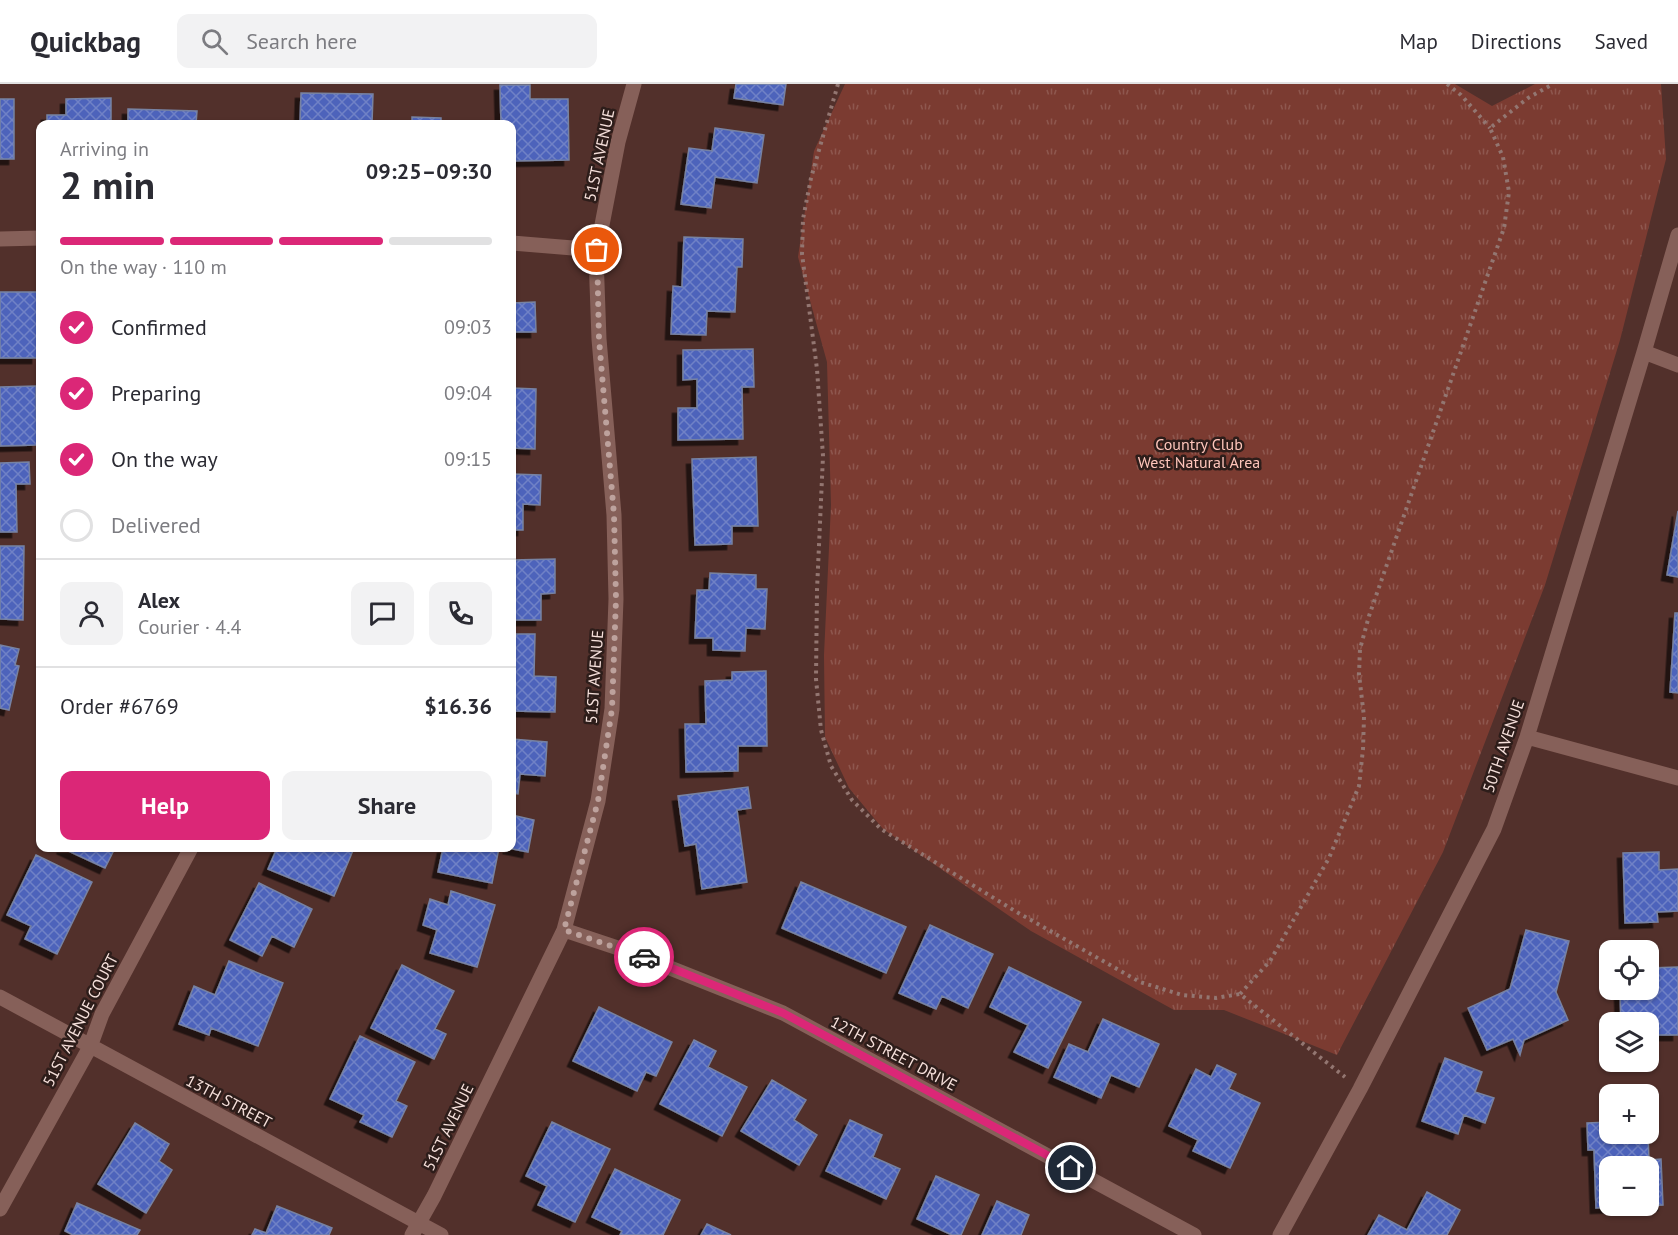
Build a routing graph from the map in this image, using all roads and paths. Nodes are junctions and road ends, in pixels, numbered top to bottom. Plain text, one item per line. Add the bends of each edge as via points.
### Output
1 (634, 84) edge
2 (838, 84) edge
3 (1447, 84) edge
4 (1553, 84) edge
5 (1490, 128) junction
6 (1678, 235) edge
7 (36, 238) edge
8 (0, 239) edge
9 (516, 243) edge
10 (597, 250) junction
11 (1644, 352) junction
12 (1678, 365) edge
13 (1527, 737) junction
14 (1678, 778) edge
15 (189, 852) edge
16 (564, 930) junction
17 (1240, 994) junction
18 (0, 997) edge
19 (90, 1047) junction
20 (1360, 1089) junction
21 (0, 1209) edge
22 (415, 1229) edge
23 (441, 1235) edge
24 (1194, 1235) edge
25 (1280, 1235) edge

1 - 10 street, 51ST AVENUE
2 - 17 path via 811,178 803,219 802,254 817,369 823,456 816,679 831,766 852,800 881,830 1140,982 1182,995 1216,998
3 - 5 path
4 - 5 path
5 - 17 path via 1503,157 1509,192 1504,228 1360,649 1364,717 1359,786 1323,868 1270,961
6 - 11 street, 50TH AVENUE
7 - 8 street
9 - 10 street
10 - 16 street, 51ST AVENUE via 599,339 614,515 612,709 598,801
11 - 12 street
11 - 13 street, 50TH AVENUE
13 - 14 street
13 - 20 street, 50TH AVENUE via 1494,829
15 - 19 street, 51ST AVENUE COURT via 102,1014
16 - 22 street, 51ST AVENUE
16 - 24 street, 12TH STREET DRIVE via 783,1013
17 - 20 path
18 - 19 street, 13TH STREET
19 - 21 street, 51ST AVENUE COURT
19 - 22 street, 13TH STREET
20 - 25 street, 50TH AVENUE
22 - 23 street, 13TH STREET

